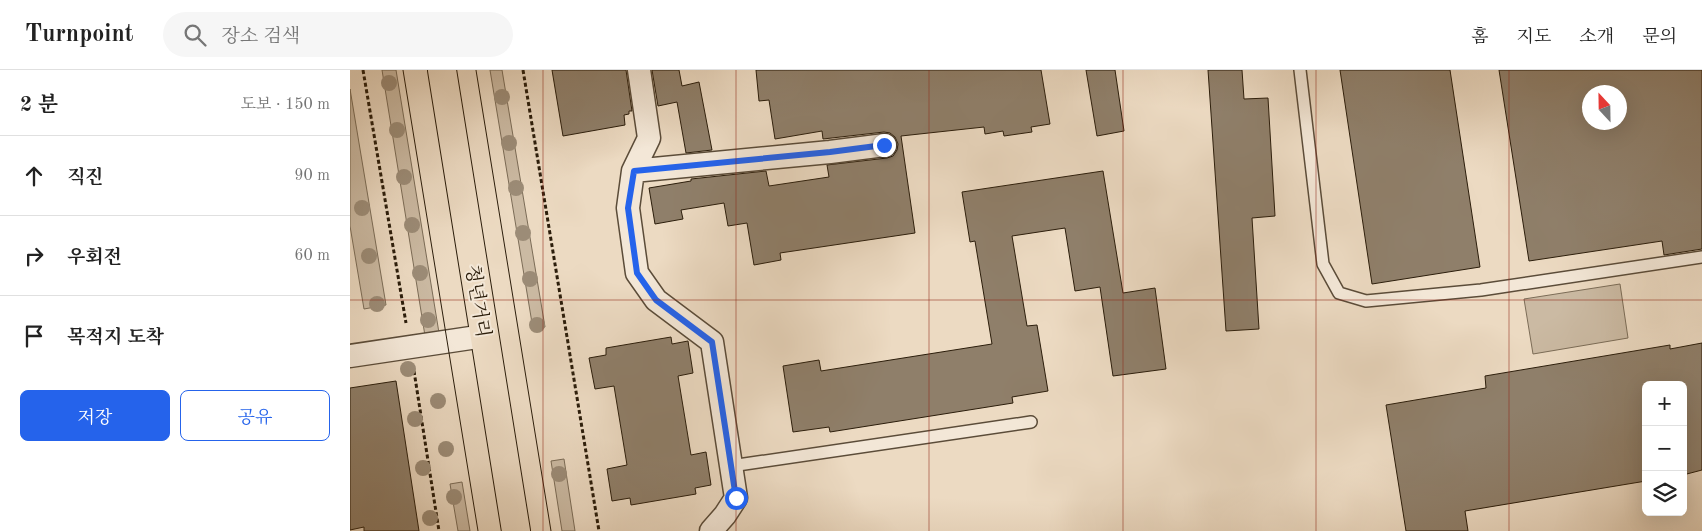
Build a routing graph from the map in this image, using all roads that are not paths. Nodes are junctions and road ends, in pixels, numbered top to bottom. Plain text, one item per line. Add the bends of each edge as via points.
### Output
1 (442, 70) edge
2 (639, 70) edge
3 (1300, 70) edge
4 (884, 145) dead end
5 (634, 171) junction
6 (1702, 257) edge
7 (484, 336) junction
8 (350, 356) edge
9 (1031, 422) dead end
10 (731, 466) junction
11 (516, 531) edge
12 (711, 531) edge

1 - 7 main road, 청년거리
2 - 5 street via 650,138
3 - 6 lane via 1323,264 1339,293 1366,301 1481,290
4 - 5 street
5 - 10 street via 628,208 637,273 656,300 712,342
7 - 8 street
7 - 11 main road, 청년거리
9 - 10 lane
10 - 12 street via 736,498

